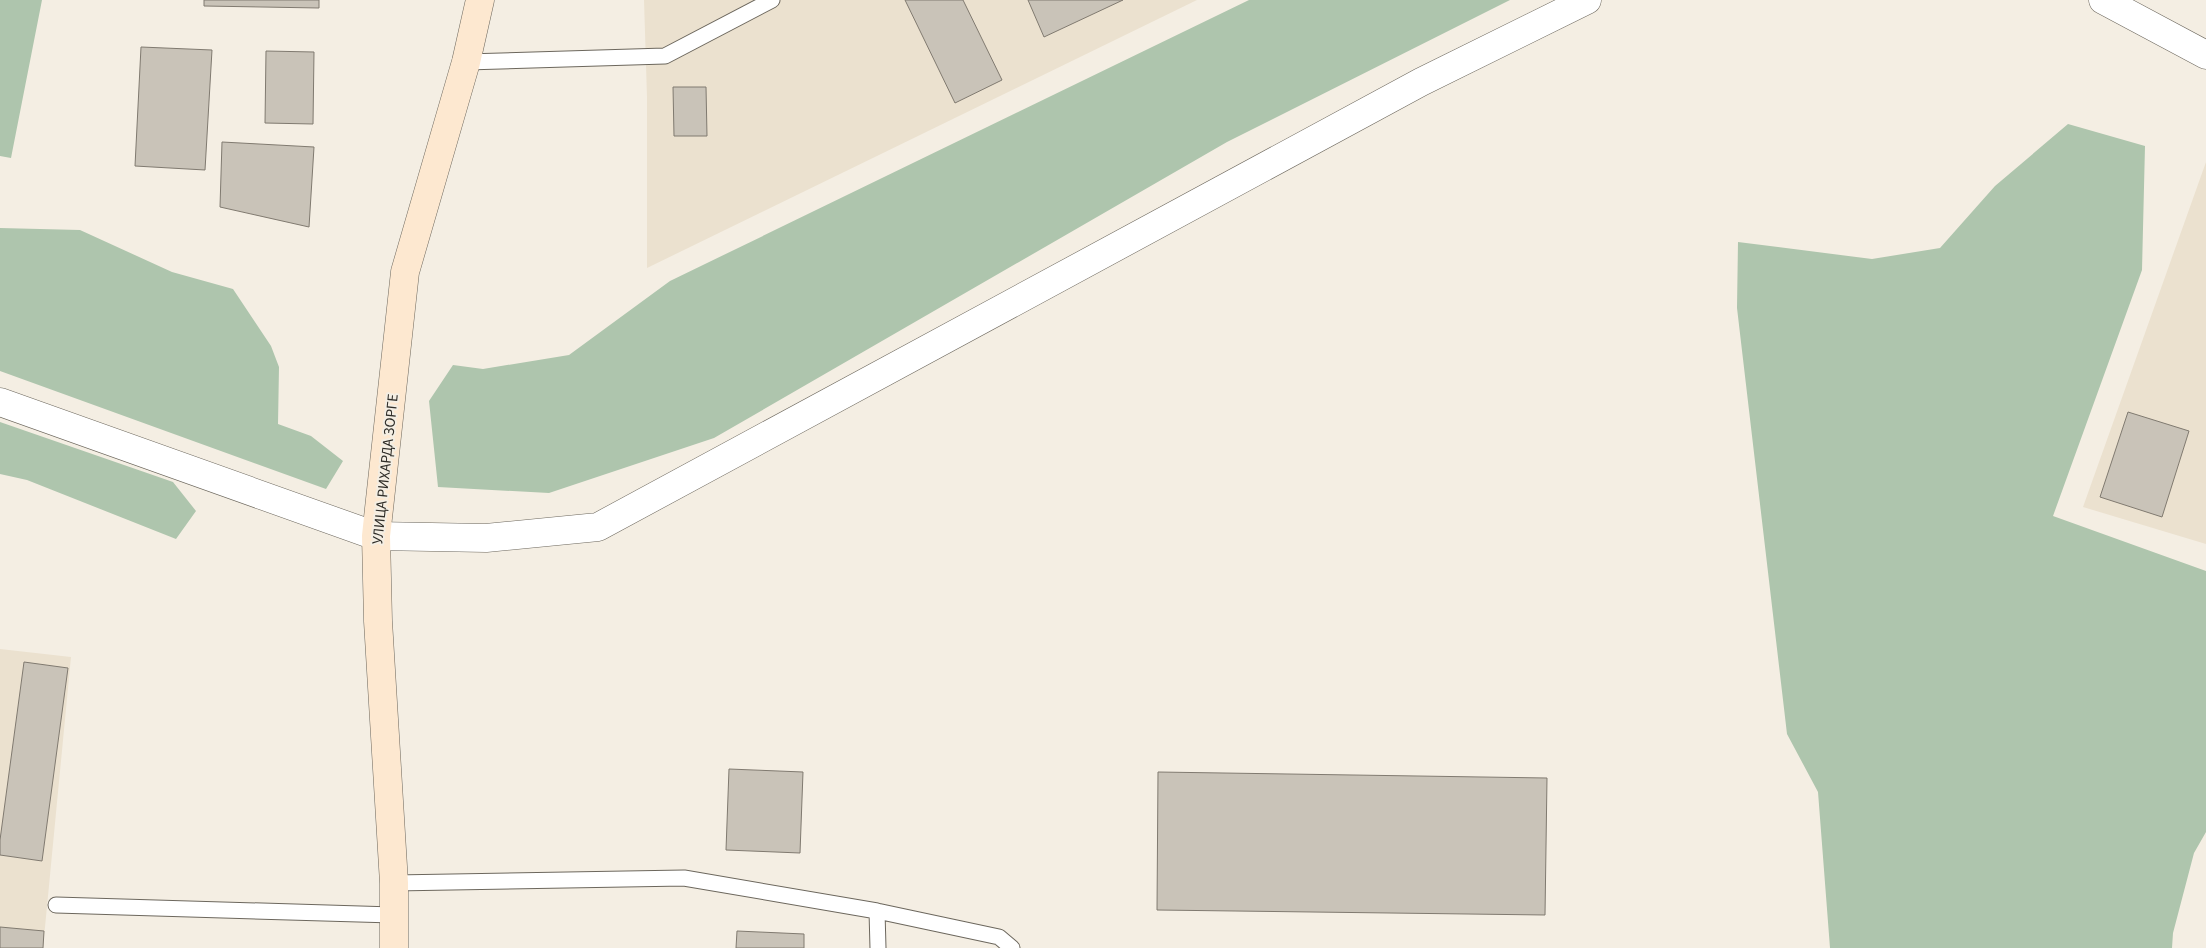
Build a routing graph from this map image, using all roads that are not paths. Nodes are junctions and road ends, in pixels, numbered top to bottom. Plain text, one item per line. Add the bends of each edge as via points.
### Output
1 (480, 0) edge
2 (772, 0) edge
3 (1586, 0) edge
4 (2103, 0) edge
5 (2206, 55) edge
6 (466, 62) junction
7 (0, 402) edge
8 (376, 536) junction
9 (394, 883) junction
10 (56, 905) dead end
11 (877, 911) junction
12 (393, 915) junction
13 (394, 948) edge
14 (878, 948) edge
15 (1012, 948) edge

1 - 6 main road, УЛИЦА РИХАРДА ЗОРГЕ
2 - 6 lane via 665,56
3 - 8 street via 1421,82 598,527 486,538
4 - 5 street
6 - 8 main road, УЛИЦА РИХАРДА ЗОРГЕ via 405,272
7 - 8 street
8 - 9 main road, УЛИЦА РИХАРДА ЗОРГЕ
9 - 11 lane via 684,878
9 - 12 main road, УЛИЦА РИХАРДА ЗОРГЕ
10 - 12 lane
11 - 14 lane
11 - 15 lane via 999,937
12 - 13 main road, УЛИЦА РИХАРДА ЗОРГЕ

